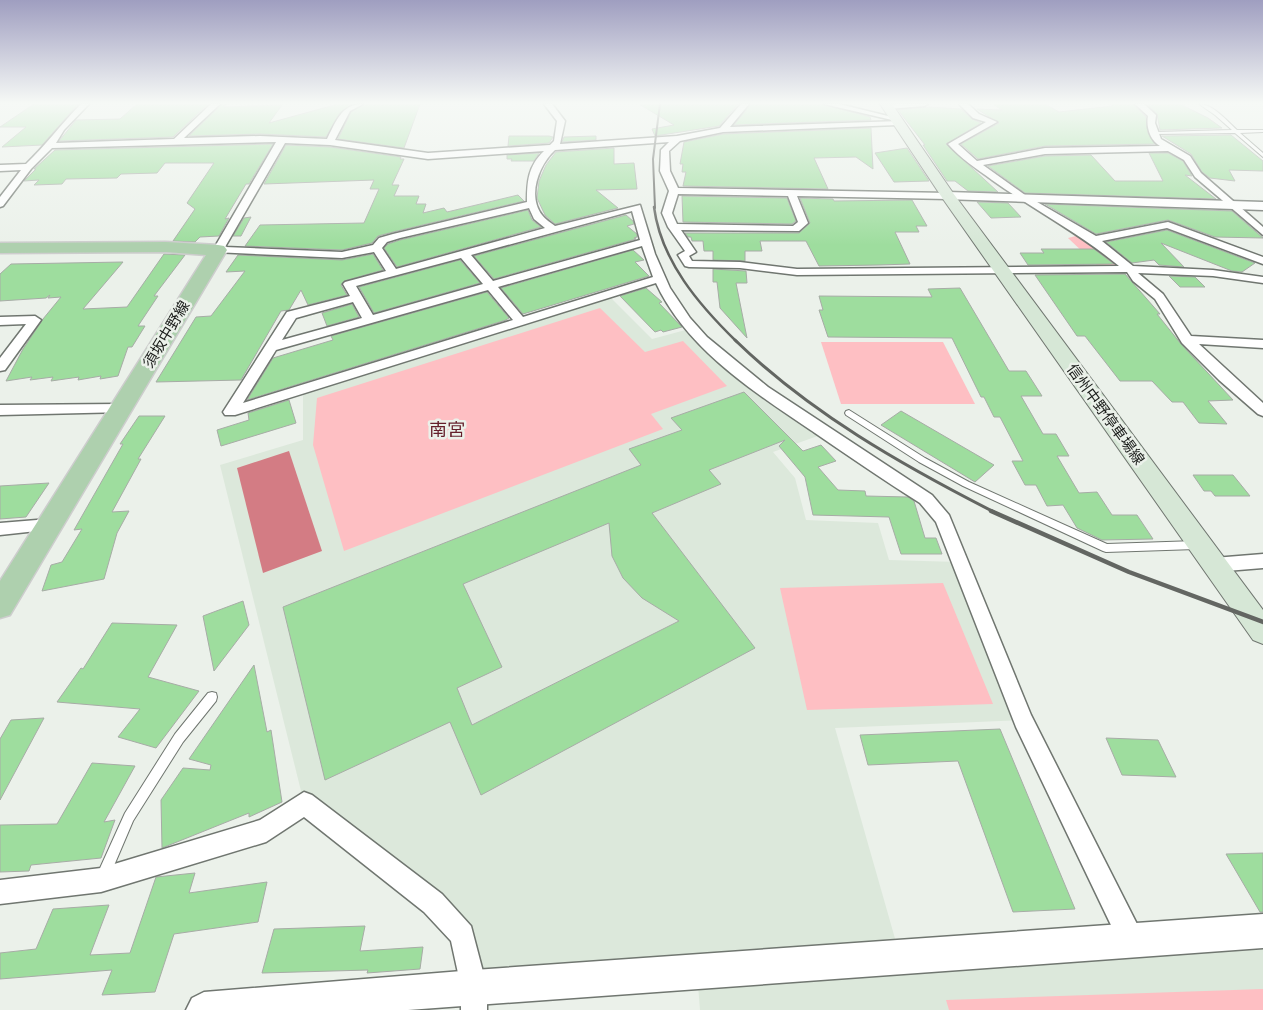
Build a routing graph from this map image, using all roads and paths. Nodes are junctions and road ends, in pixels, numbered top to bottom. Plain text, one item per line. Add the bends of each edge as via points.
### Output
1 (45, 151) edge
2 (276, 151) edge
3 (394, 151) edge
4 (489, 151) edge
5 (548, 151) edge
6 (665, 151) edge
7 (917, 151) edge
8 (960, 151) edge
9 (1044, 151) edge
10 (1174, 151) edge
11 (975, 164) junction
12 (28, 167) junction
13 (0, 168) edge
14 (674, 191) junction
15 (791, 192) junction
16 (948, 196) junction
17 (1022, 197) junction
18 (0, 204) edge
19 (532, 204) junction
20 (1232, 205) junction
21 (1263, 206) edge
22 (673, 227) junction
23 (552, 229) junction
24 (1263, 232) edge
25 (1094, 240) junction
26 (645, 242) junction
27 (0, 248) edge
28 (377, 248) junction
29 (218, 250) junction
30 (463, 253) junction
31 (1263, 261) edge
32 (1130, 269) junction
33 (1002, 270) junction
34 (393, 273) junction
35 (660, 278) junction
36 (1263, 280) edge
37 (491, 286) junction
38 (356, 298) junction
39 (369, 319) junction
40 (0, 321) edge
41 (521, 322) junction
42 (1187, 340) junction
43 (1263, 344) edge
44 (271, 347) junction
45 (0, 368) edge
46 (121, 409) junction
47 (0, 410) edge
48 (1263, 411) edge
49 (849, 412) dead end
50 (49, 525) junction
51 (0, 529) edge
52 (1199, 545) junction
53 (1263, 561) edge
54 (1214, 565) junction
55 (0, 606) edge
56 (1263, 632) edge
57 (212, 697) dead end
58 (101, 880) junction
59 (0, 892) edge
60 (1263, 931) edge
61 (1131, 938) junction
62 (474, 999) edge
63 (204, 1010) edge

1 - 12 street
2 - 29 street
3 - 4 street via 428,156
5 - 19 street via 532,175
6 - 14 street via 665,171
7 - 16 main road, 信州中野停車場線
8 - 11 street
9 - 11 street
10 - 20 street via 1186,158 1198,175
11 - 17 street
12 - 13 street
12 - 18 street
14 - 15 street
14 - 22 street via 667,213
15 - 16 street
15 - 22 street via 803,223 795,229
16 - 17 street
16 - 33 main road, 信州中野停車場線
17 - 20 street
17 - 25 street
19 - 23 street via 538,217
19 - 28 street via 383,240
20 - 21 street
20 - 24 street
22 - 33 street via 691,252 683,254 689,264 740,265 797,272
23 - 26 street via 636,207
23 - 30 street
25 - 31 street via 1168,225
25 - 32 street
26 - 35 street
26 - 37 street
27 - 29 main road via 166,247
28 - 29 street via 342,255
28 - 34 street
29 - 46 main road, 須坂中野線
30 - 34 street
30 - 37 street
32 - 33 street
32 - 36 street via 1213,273
32 - 42 street via 1159,297
33 - 52 main road, 信州中野停車場線
34 - 38 street via 349,284
35 - 41 street
35 - 61 street via 670,299 693,328 730,364 794,412 926,499 943,519 1023,720
37 - 39 street
37 - 41 street
38 - 39 street
38 - 44 street via 291,316
39 - 44 street
40 - 45 street via 35,320
41 - 44 street via 230,412
42 - 43 street
42 - 48 street
46 - 47 street
46 - 50 main road, 須坂中野線
49 - 52 lane via 922,460 966,484 1106,548
50 - 51 street
50 - 55 main road, 須坂中野線
52 - 54 main road, 信州中野停車場線
53 - 54 street
54 - 56 main road, 信州中野停車場線
57 - 58 lane via 179,738 129,817
58 - 59 street
58 - 62 street via 266,830 304,804 433,903 462,935
60 - 61 street
61 - 62 street
62 - 63 street

